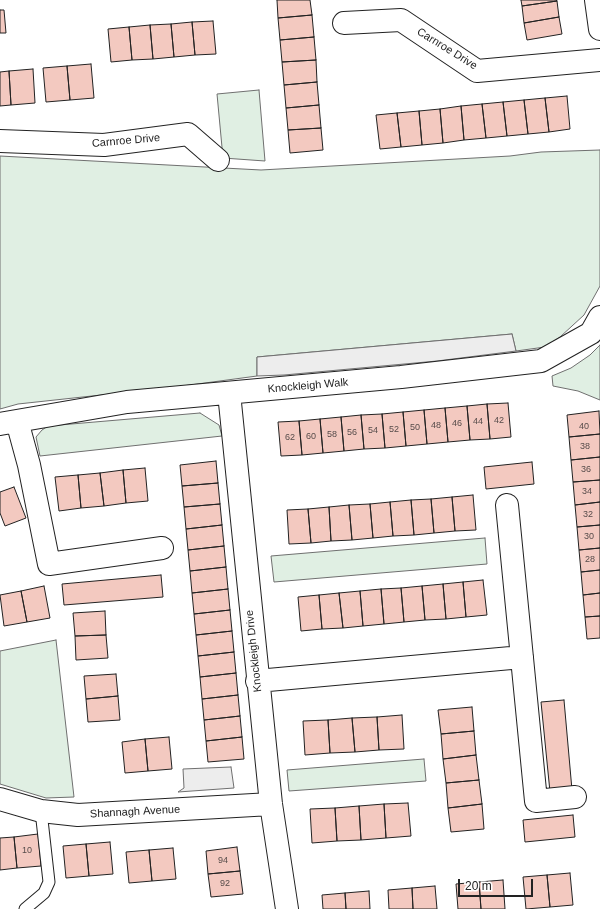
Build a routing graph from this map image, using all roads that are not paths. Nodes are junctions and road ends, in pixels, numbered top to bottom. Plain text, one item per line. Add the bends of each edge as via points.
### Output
1 (596, 0) edge
2 (344, 23) dead end
3 (600, 29) edge
4 (600, 60) edge
5 (0, 142) edge
6 (218, 160) dead end
7 (600, 317) edge
8 (229, 393) junction
9 (8, 422) edge
10 (507, 505) dead end
11 (162, 548) dead end
12 (522, 657) junction
13 (257, 681) junction
14 (575, 797) dead end
15 (0, 799) edge
16 (271, 804) junction
17 (42, 811) junction
18 (25, 909) edge
19 (287, 909) edge

1 - 3 street
2 - 4 street, Carnroe Drive via 401,20 477,71
5 - 6 street, Carnroe Drive via 104,145 188,134
7 - 8 street, Knockleigh Walk via 591,333 541,361
8 - 9 street, Knockleigh Walk via 127,402
8 - 13 street, Knockleigh Drive
9 - 11 street via 29,465 49,564
10 - 12 street
12 - 13 street
12 - 14 street via 536,801
13 - 16 street, Knockleigh Drive
15 - 17 street, Shannagh Avenue
16 - 17 street, Shannagh Avenue via 78,815
16 - 19 street, Knockleigh Drive
17 - 18 lane via 49,882 44,893

